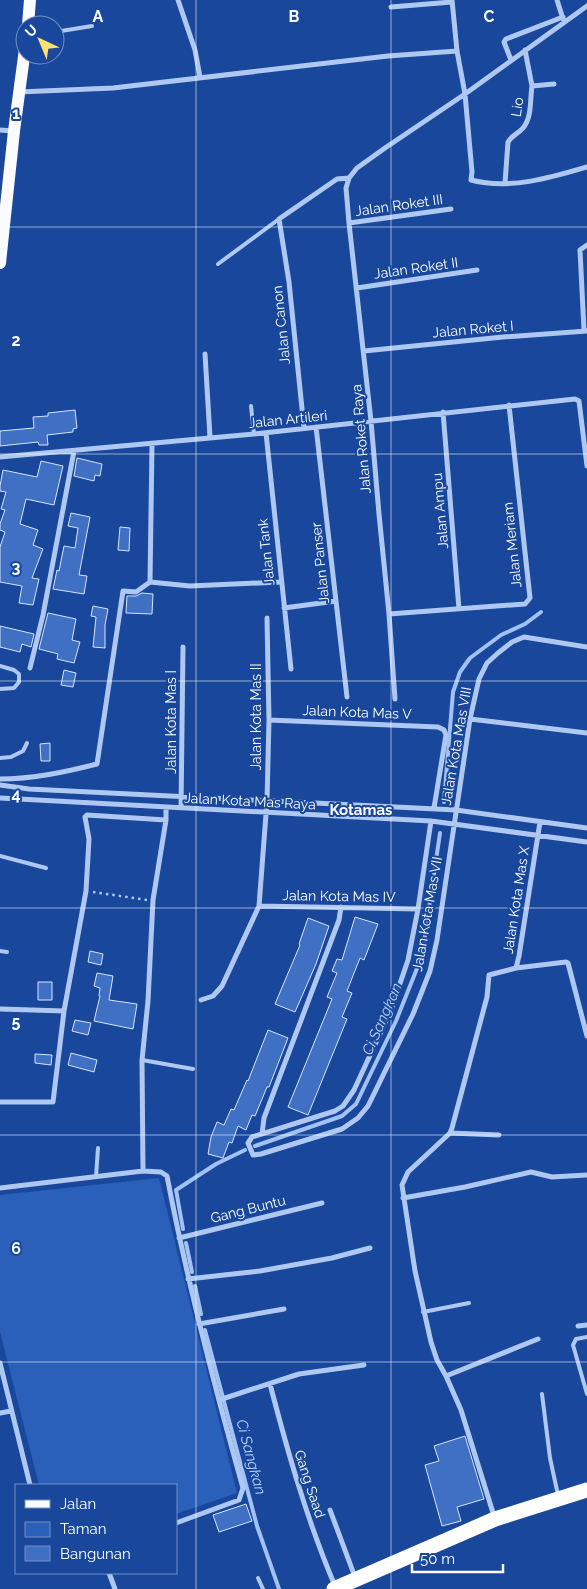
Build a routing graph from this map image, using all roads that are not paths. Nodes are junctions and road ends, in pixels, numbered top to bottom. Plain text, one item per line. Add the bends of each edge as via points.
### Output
1 (30, 0) edge
2 (178, 0) edge
3 (557, 0) edge
4 (452, 1) edge
5 (587, 6) edge
6 (391, 7) dead end
7 (29, 15) edge
8 (564, 19) junction
9 (92, 26) dead end
10 (65, 30) edge
11 (525, 50) junction
12 (457, 51) junction
13 (512, 60) junction
14 (23, 65) edge
15 (200, 77) junction
16 (554, 84) dead end
17 (532, 86) junction
18 (19, 92) junction
19 (465, 94) junction
20 (0, 130) edge
21 (14, 131) junction
22 (587, 167) edge
23 (349, 178) junction
24 (505, 183) junction
25 (451, 209) dead end
26 (279, 219) junction
27 (349, 223) junction
28 (587, 245) edge
29 (0, 263) edge
30 (218, 264) dead end
31 (478, 270) dead end
32 (357, 288) junction
33 (585, 331) edge
34 (364, 351) junction
35 (205, 354) dead end
36 (509, 405) junction
37 (251, 406) dead end
38 (443, 412) junction
39 (372, 421) junction
40 (316, 427) junction
41 (304, 428) junction
42 (266, 433) junction
43 (254, 434) junction
44 (210, 437) junction
45 (152, 444) junction
46 (74, 451) junction
47 (0, 457) edge
48 (587, 466) edge
49 (150, 582) junction
50 (280, 582) junction
51 (336, 601) junction
52 (284, 608) junction
53 (459, 609) junction
54 (389, 614) junction
55 (266, 618) dead end
56 (183, 647) dead end
57 (587, 647) edge
58 (0, 666) edge
59 (30, 668) dead end
60 (291, 669) dead end
61 (0, 689) edge
62 (347, 697) dead end
63 (394, 699) dead end
64 (470, 719) junction
65 (269, 720) junction
66 (587, 733) edge
67 (27, 743) dead end
68 (0, 758) edge
69 (0, 778) edge
70 (0, 785) edge
71 (29, 789) junction
72 (182, 796) junction
73 (0, 798) edge
74 (27, 800) junction
75 (267, 801) junction
76 (166, 807) junction
77 (181, 808) junction
78 (434, 808) junction
79 (456, 810) junction
80 (266, 814) junction
81 (166, 820) junction
82 (431, 821) junction
83 (540, 822) junction
84 (454, 824) junction
85 (587, 828) edge
86 (538, 836) junction
87 (587, 842) edge
88 (0, 856) edge
89 (46, 868) dead end
90 (259, 906) junction
91 (341, 907) junction
92 (418, 909) junction
93 (0, 952) edge
94 (7, 952) dead end
95 (516, 968) junction
96 (201, 1000) dead end
97 (0, 1009) edge
98 (64, 1011) junction
99 (587, 1036) edge
100 (142, 1060) junction
101 (193, 1068) dead end
102 (0, 1102) edge
103 (450, 1132) junction
104 (262, 1134) junction
105 (499, 1135) dead end
106 (98, 1148) dead end
107 (143, 1171) junction
108 (587, 1175) edge
109 (96, 1177) junction
110 (0, 1188) edge
111 (403, 1198) junction
112 (322, 1203) dead end
113 (179, 1238) junction
114 (370, 1248) dead end
115 (188, 1278) junction
116 (469, 1303) dead end
117 (284, 1309) dead end
118 (423, 1312) junction
119 (199, 1324) junction
120 (587, 1325) edge
121 (578, 1326) dead end
122 (587, 1337) edge
123 (538, 1340) dead end
124 (0, 1364) edge
125 (364, 1365) dead end
126 (446, 1376) junction
127 (270, 1384) junction
128 (542, 1394) dead end
129 (587, 1394) edge
130 (221, 1400) junction
131 (11, 1411) junction
132 (0, 1413) edge
133 (30, 1484) edge
134 (587, 1490) edge
135 (558, 1498) junction
136 (330, 1510) dead end
137 (495, 1519) junction
138 (178, 1522) edge
139 (109, 1574) edge
140 (258, 1578) dead end
141 (356, 1580) junction
142 (114, 1589) edge
143 (263, 1589) edge
144 (335, 1589) edge

1 - 7 main road
2 - 15 street via 195,50
3 - 8 street
4 - 6 street
4 - 12 street
5 - 8 street
8 - 11 street
8 - 13 street via 506,39 504,42
9 - 10 lane
11 - 13 street
11 - 17 street, Lio
12 - 15 street
12 - 19 street
13 - 19 street
14 - 18 main road
15 - 18 street via 113,88
16 - 17 street
17 - 24 street, Lio via 527,122 508,142
18 - 21 main road
19 - 23 street via 357,168
19 - 24 street via 471,180
20 - 21 street
21 - 29 main road
22 - 24 street via 551,178
23 - 26 street via 338,179
23 - 27 street, Jalan Roket Raya via 346,188
25 - 27 street, Jalan Roket III
26 - 30 lane
26 - 41 street, Jalan Canon
27 - 32 street, Jalan Roket Raya
28 - 33 street via 580,250
31 - 32 street, Jalan Roket II
32 - 34 street, Jalan Roket Raya
33 - 34 street, Jalan Roket I
34 - 39 street, Jalan Roket Raya
35 - 44 street
36 - 38 street, Jalan Artileri
36 - 48 street, Jalan Artileri via 577,399
36 - 53 street, Jalan Meriam via 530,598 525,604
37 - 43 lane
38 - 39 street, Jalan Artileri
38 - 53 street, Jalan Ampu
39 - 40 street, Jalan Artileri
39 - 54 street, Jalan Roket Raya
40 - 41 street, Jalan Artileri
40 - 51 street, Jalan Panser
41 - 42 street, Jalan Artileri
42 - 43 street, Jalan Artileri
42 - 50 street, Jalan Tank
43 - 44 street, Jalan Artileri
44 - 45 street, Jalan Artileri
45 - 46 street, Jalan Artileri
45 - 49 street
46 - 47 street, Jalan Artileri
46 - 59 street
49 - 50 street via 190,586
49 - 69 street via 136,592 123,591 97,764 56,773
50 - 52 street, Jalan Tank
51 - 52 street
51 - 62 street, Jalan Panser
52 - 60 street, Jalan Tank
53 - 54 street, Jalan Meriam
54 - 63 street, Jalan Roket Raya
55 - 65 street, Jalan Kota Mas II
56 - 72 street, Jalan Kota Mas I
57 - 64 street, Jalan Kota Mas VIII via 524,637 512,642 487,663 479,679
58 - 61 lane via 19,674 19,682 14,688
64 - 66 street
64 - 79 street, Jalan Kota Mas VIII
65 - 75 street, Jalan Kota Mas II
65 - 78 street, Jalan Kota Mas V via 438,727 444,730 446,735
67 - 68 lane via 23,751 12,757
70 - 71 street, Jalan Kota Mas Raya
71 - 72 street, Jalan Kota Mas Raya
71 - 74 street
72 - 75 street, Jalan Kota Mas Raya
72 - 77 street, Jalan Kota Mas I
73 - 74 street, Jalan Kota Mas Raya
74 - 76 street, Jalan Kota Mas Raya
75 - 78 street, Jalan Kota Mas Raya
75 - 80 street, Jalan Kota Mas II
76 - 77 street, Jalan Kota Mas Raya
76 - 81 street
77 - 80 street, Jalan Kota Mas Raya
78 - 79 street, Jalan Kota Mas Raya
79 - 83 street, Jalan Kota Mas Raya
79 - 84 street, Jalan Kota Mas VIII
80 - 82 street, Jalan Kota Mas Raya
80 - 90 street, Jalan Kota Mas II
81 - 98 street via 85,817 90,839 86,891
81 - 100 street via 153,900
82 - 84 street, Jalan Kota Mas Raya
82 - 92 street
83 - 85 street, Jalan Kota Mas Raya
83 - 86 street, Jalan Kota Mas X
84 - 86 street, Jalan Kota Mas Raya
84 - 104 street, Jalan Kota Mas VII via 430,971 368,1106 342,1129 262,1154 251,1153 249,1139
86 - 87 street, Jalan Kota Mas Raya
86 - 95 street, Jalan Kota Mas X
88 - 89 lane
90 - 91 street, Jalan Kota Mas IV
90 - 96 street via 222,986 213,996
91 - 92 street, Jalan Kota Mas IV
91 - 104 street via 340,920 264,1118
92 - 104 street via 408,960 391,1010 354,1090 343,1106
93 - 94 lane
95 - 99 street via 568,963
95 - 103 street via 492,973 488,978 487,997
97 - 98 street
98 - 102 street via 53,1102
100 - 101 lane
100 - 107 street
103 - 105 street
103 - 111 street via 408,1172 402,1185
106 - 109 lane
107 - 109 street
107 - 113 street via 161,1172 167,1176
108 - 111 street via 552,1177 531,1172
109 - 110 street
111 - 118 street
112 - 113 street, Gang Buntu
113 - 115 street
114 - 115 street via 260,1271
115 - 119 street
116 - 118 lane
117 - 119 street
118 - 126 street via 437,1360
119 - 130 street
120 - 121 street
122 - 129 lane via 576,1339 572,1345
123 - 126 street
124 - 131 street
125 - 127 street via 299,1374
126 - 137 street via 461,1410
127 - 130 street
127 - 144 street, Gang Saad via 291,1464
128 - 135 lane
130 - 138 street via 242,1495 239,1500
131 - 132 street
131 - 133 street
134 - 135 highway
135 - 137 highway
136 - 141 street
137 - 141 highway
139 - 142 street
140 - 143 lane
141 - 144 highway

